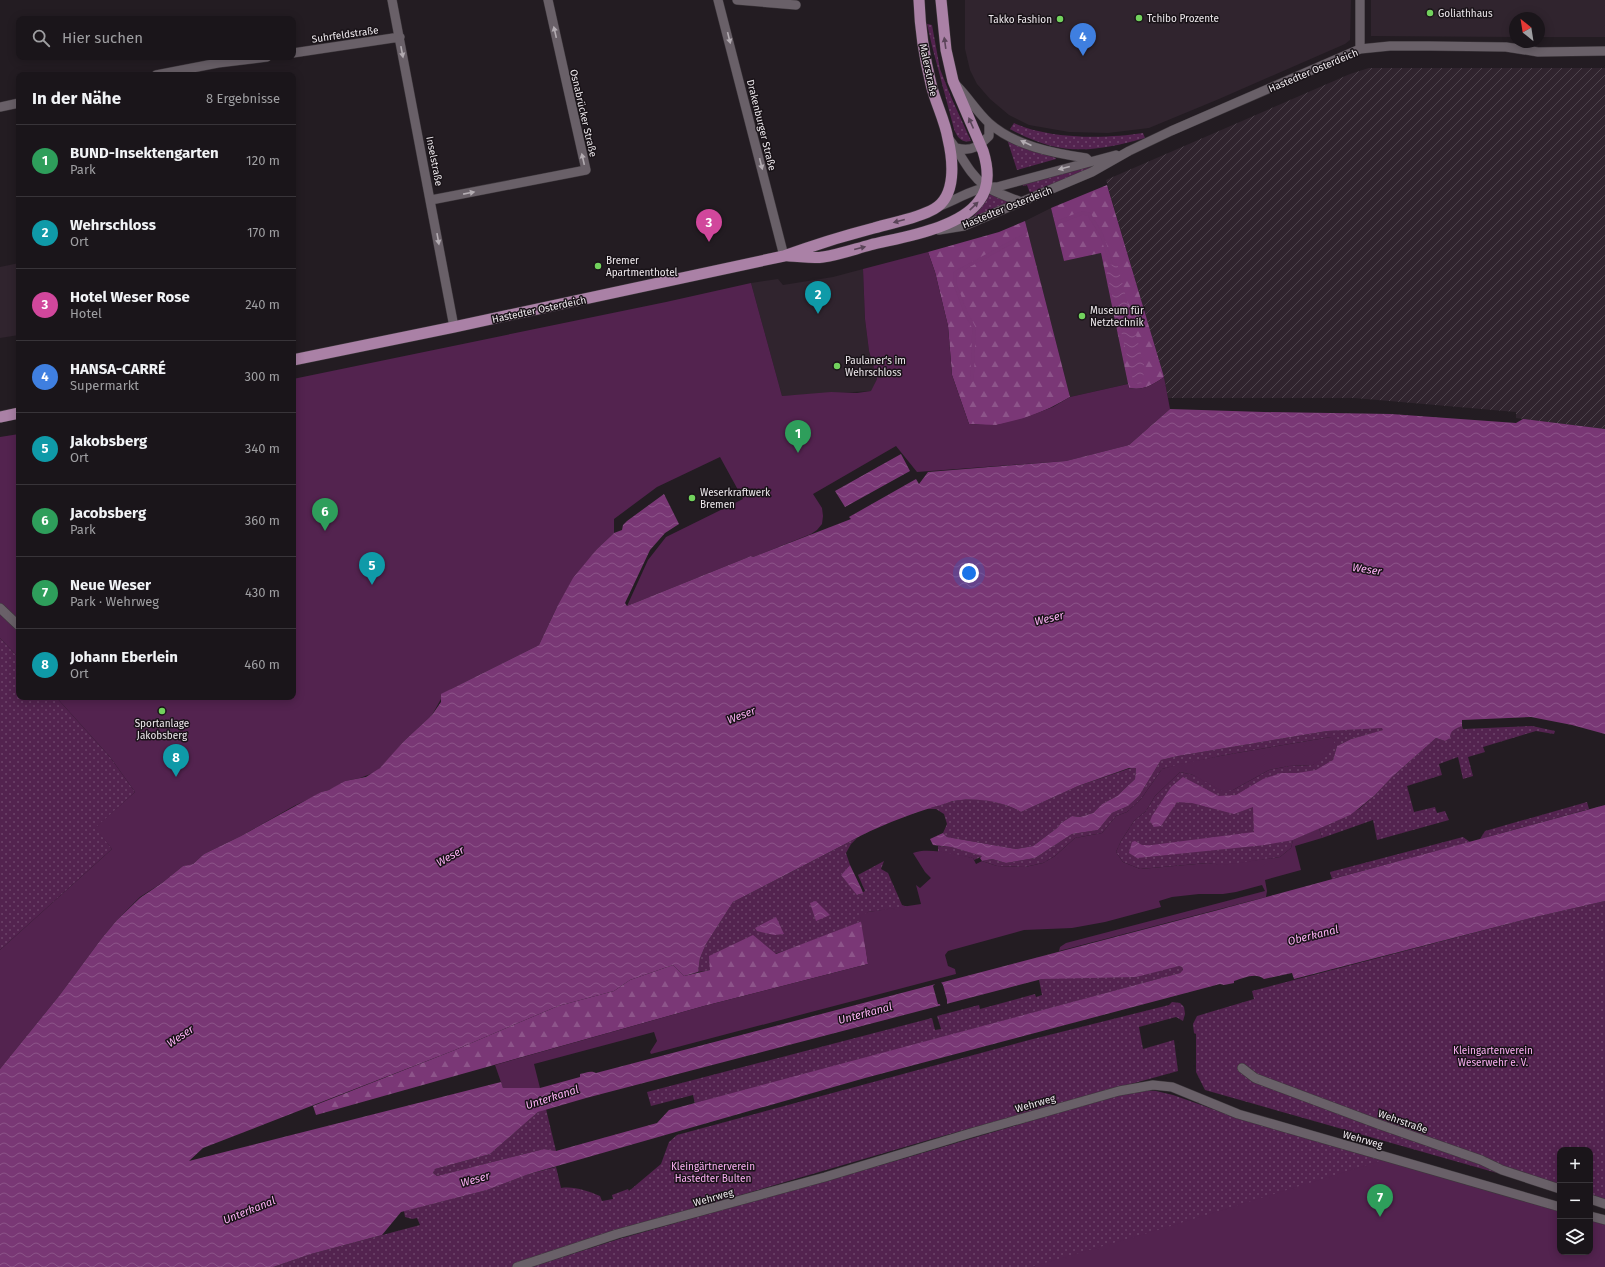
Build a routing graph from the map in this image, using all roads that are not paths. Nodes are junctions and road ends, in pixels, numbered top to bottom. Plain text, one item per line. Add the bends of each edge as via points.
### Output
1 (392, 0) edge
2 (548, 0) edge
3 (718, 0) edge
4 (737, 0) edge
5 (919, 0) edge
6 (941, 0) edge
7 (1360, 0) edge
8 (796, 5) dead end
9 (400, 37) junction
10 (1360, 49) junction
11 (1605, 51) edge
12 (296, 53) edge
13 (246, 60) edge
14 (173, 72) edge
15 (953, 81) junction
16 (16, 104) edge
17 (0, 107) edge
18 (989, 123) junction
19 (948, 138) junction
20 (981, 144) junction
21 (957, 148) junction
22 (1129, 151) junction
23 (1090, 162) junction
24 (985, 187) junction
25 (431, 200) junction
26 (1021, 202) junction
27 (936, 208) junction
28 (930, 232) junction
29 (784, 256) junction
30 (454, 327) junction
31 (296, 359) edge
32 (16, 414) edge
33 (0, 417) edge
34 (0, 608) edge
35 (16, 623) edge
36 (1242, 1068) dead end
37 (1557, 1187) edge
38 (1593, 1200) edge
39 (1605, 1204) edge
40 (1557, 1206) edge
41 (1593, 1217) edge
42 (1605, 1220) edge
43 (517, 1267) edge

1 - 9 street, Inselstraße
25 -> 2 street, Osnabrücker Straße via 586,170
3 -> 29 street, Drakenburger Straße
4 - 8 street
5 - 19 main road, Malerstraße via 924,56
15 -> 6 main road, Malerstraße via 946,50
7 - 10 street
9 - 12 street, Suhrfeldstraße
9 -> 25 street, Inselstraße
10 - 11 street, Hastedter Osterdeich via 1430,46 1506,47 1538,52
10 - 22 street, Hastedter Osterdeich
13 - 14 street
15 - 18 street, Malerstraße
20 -> 15 main road, Malerstraße
16 - 17 street
18 - 20 street via 989,136
23 -> 18 street, Malerstraße via 1086,158 1034,147
19 - 21 street, Malerstraße
19 - 27 main road, Malerstraße via 951,176 947,195
20 - 21 street via 976,148
20 - 24 main road, Malerstraße via 987,163
21 - 24 street, Malerstraße via 969,170
22 - 23 street, Hastedter Osterdeich
22 - 26 street, Hastedter Osterdeich via 1092,172
23 -> 24 street, Hastedter Osterdeich via 997,187
24 - 26 street, Malerstraße
24 - 27 street, Hastedter Osterdeich
28 -> 24 main road, Malerstraße via 969,211 980,201
25 -> 30 street, Inselstraße
26 - 28 street, Hastedter Osterdeich via 964,226
27 -> 29 main road, Hastedter Osterdeich
29 -> 28 main road, Hastedter Osterdeich via 822,258
29 - 30 main road, Hastedter Osterdeich
30 - 31 main road, Hastedter Osterdeich
32 - 33 main road
34 - 35 street
36 - 37 street, Wehrstraße via 1255,1078 1481,1160 1502,1170
38 - 39 street
40 - 43 street, Wehrweg via 1238,1114 1172,1087 1153,1085 1119,1091 825,1177 618,1234
41 - 42 street

